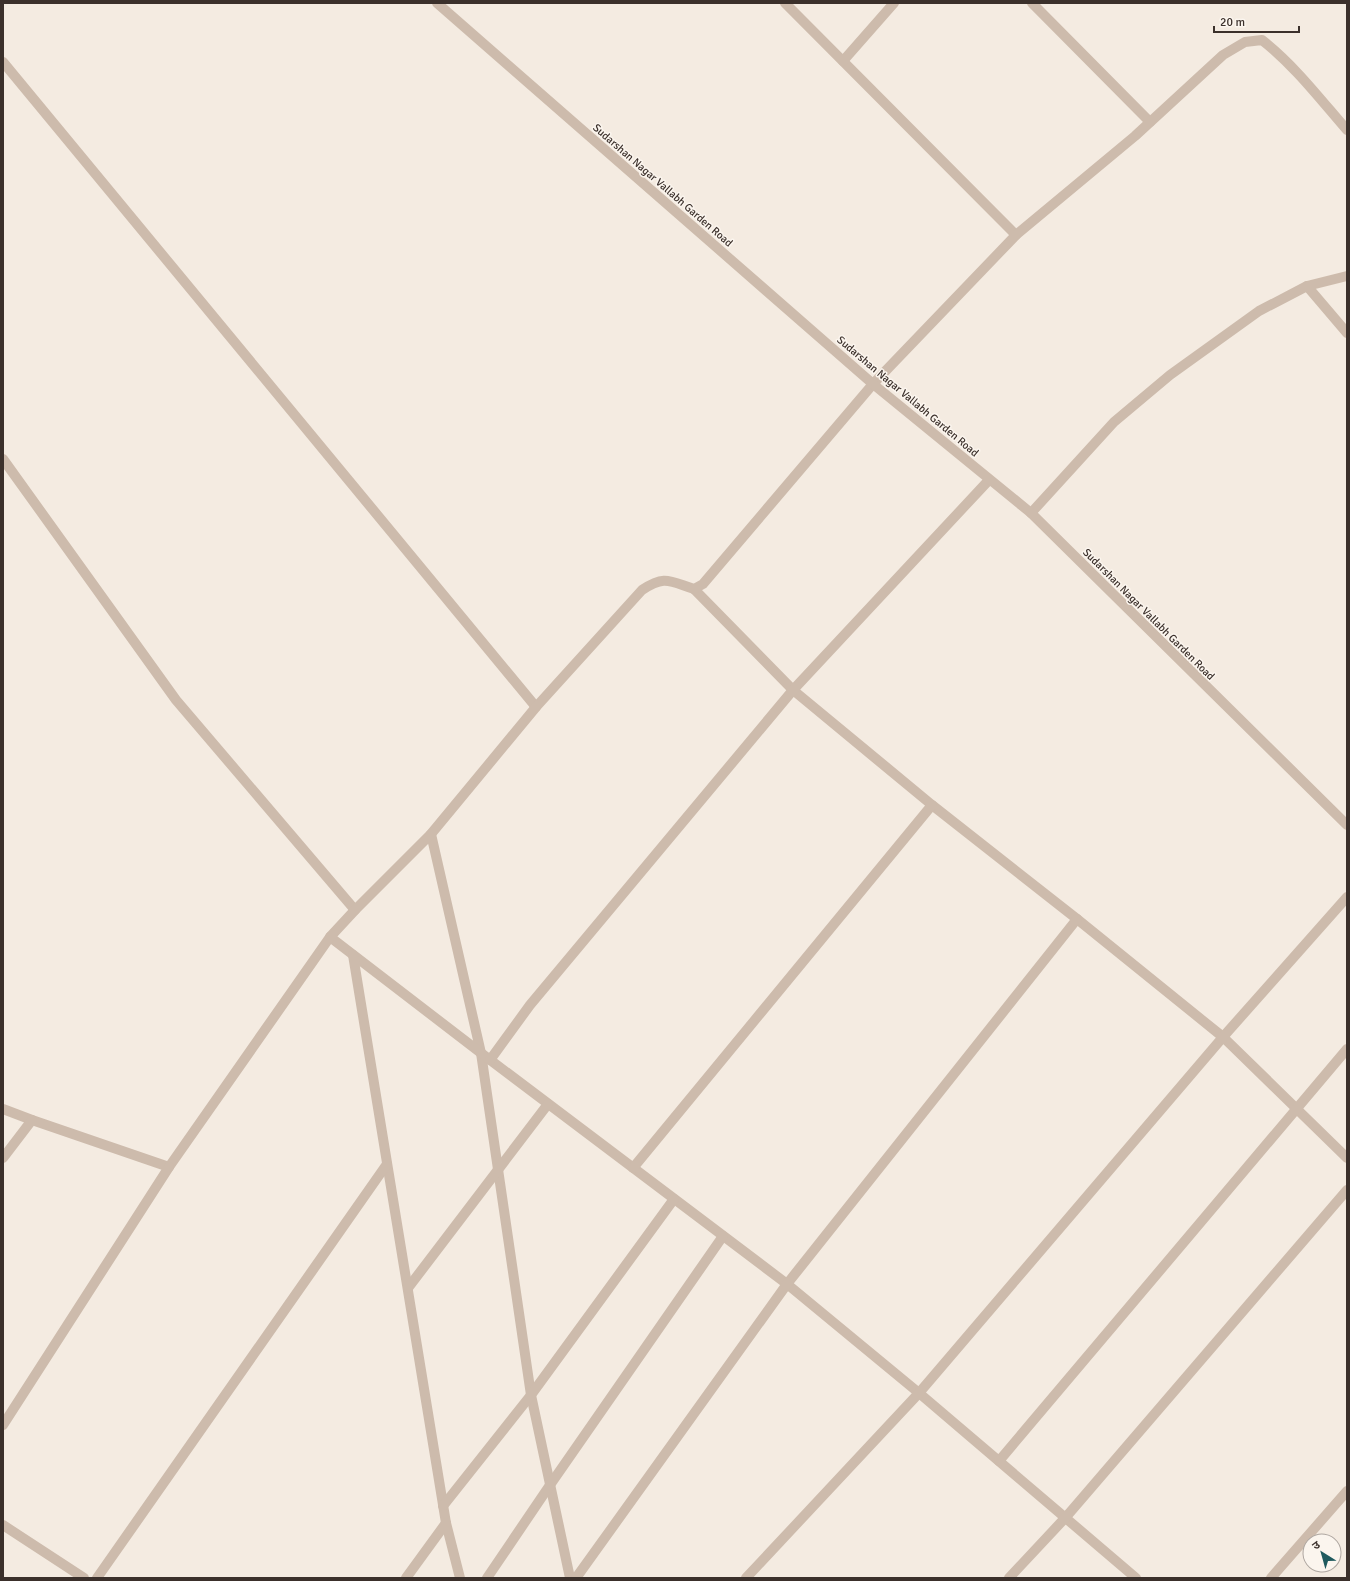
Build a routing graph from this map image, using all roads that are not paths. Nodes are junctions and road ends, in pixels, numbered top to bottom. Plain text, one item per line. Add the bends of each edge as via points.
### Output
1 (437, 3) edge
2 (785, 3) edge
3 (894, 3) edge
4 (1032, 3) edge
5 (843, 61) junction
6 (3, 62) edge
7 (1150, 122) junction
8 (1347, 130) edge
9 (1016, 235) junction
10 (1347, 276) edge
11 (1307, 286) junction
12 (1347, 333) edge
13 (873, 384) junction
14 (3, 459) edge
15 (990, 480) junction
16 (1031, 513) junction
17 (694, 589) junction
18 (792, 690) junction
19 (536, 707) junction
20 (932, 805) junction
21 (1347, 825) edge
22 (431, 834) junction
23 (1347, 897) edge
24 (355, 910) junction
25 (1077, 919) junction
26 (330, 937) junction
27 (353, 955) junction
28 (1223, 1037) junction
29 (1347, 1049) edge
30 (481, 1053) junction
31 (490, 1060) junction
32 (548, 1104) junction
33 (3, 1109) edge
34 (1296, 1109) junction
35 (32, 1120) junction
36 (3, 1158) edge
37 (1347, 1158) edge
38 (387, 1164) junction
39 (169, 1166) junction
40 (633, 1168) junction
41 (498, 1172) junction
42 (1347, 1190) edge
43 (674, 1199) junction
44 (723, 1236) junction
45 (787, 1284) junction
46 (408, 1288) junction
47 (919, 1393) junction
48 (531, 1395) junction
49 (3, 1425) edge
50 (999, 1461) junction
51 (550, 1485) junction
52 (1347, 1491) edge
53 (443, 1506) junction
54 (1066, 1517) junction
55 (446, 1523) junction
56 (3, 1525) edge
57 (84, 1578) edge
58 (97, 1578) edge
59 (406, 1578) edge
60 (460, 1578) edge
61 (487, 1578) edge
62 (570, 1578) edge
63 (576, 1578) edge
64 (746, 1578) edge
65 (1009, 1578) edge
66 (1136, 1578) edge
67 (1271, 1578) edge

1 - 13 street, Sudarshan Nagar Vallabh Garden Road
2 - 5 street
3 - 5 street
4 - 7 street
5 - 9 street
6 - 19 street
7 - 8 street via 1223,55 1245,42 1262,40 1293,67
7 - 9 street
9 - 13 street
10 - 11 street
11 - 12 street
11 - 16 street via 1259,311 1164,379 1114,422
13 - 15 street, Sudarshan Nagar Vallabh Garden Road
13 - 17 street via 711,576
14 - 24 street via 176,700
15 - 16 street, Sudarshan Nagar Vallabh Garden Road
15 - 18 street
16 - 21 street, Sudarshan Nagar Vallabh Garden Road
17 - 18 street
17 - 19 street via 667,580 655,582 642,590
18 - 20 street
18 - 31 street via 530,1005
19 - 22 street
20 - 25 street
20 - 40 street
22 - 24 street
22 - 30 street
23 - 28 street
24 - 26 street
25 - 28 street
25 - 45 street
26 - 27 street
26 - 39 street
27 - 30 street
27 - 38 street
28 - 34 street
28 - 47 street
29 - 34 street
30 - 31 street
30 - 41 street
31 - 32 street
32 - 40 street
32 - 41 street
33 - 35 street
34 - 37 street
34 - 50 street
35 - 36 street
35 - 39 street
38 - 46 street
38 - 58 street
39 - 49 street
40 - 43 street
41 - 46 street
41 - 48 street
42 - 54 street
43 - 44 street
43 - 48 street
44 - 45 street
44 - 51 street
45 - 47 street
45 - 63 street
46 - 53 street
47 - 50 street
47 - 64 street
48 - 51 street
48 - 53 street
50 - 54 street
51 - 61 street
51 - 62 street
52 - 67 street
53 - 55 street
54 - 65 street
54 - 66 street
55 - 59 street
55 - 60 street
56 - 57 street

